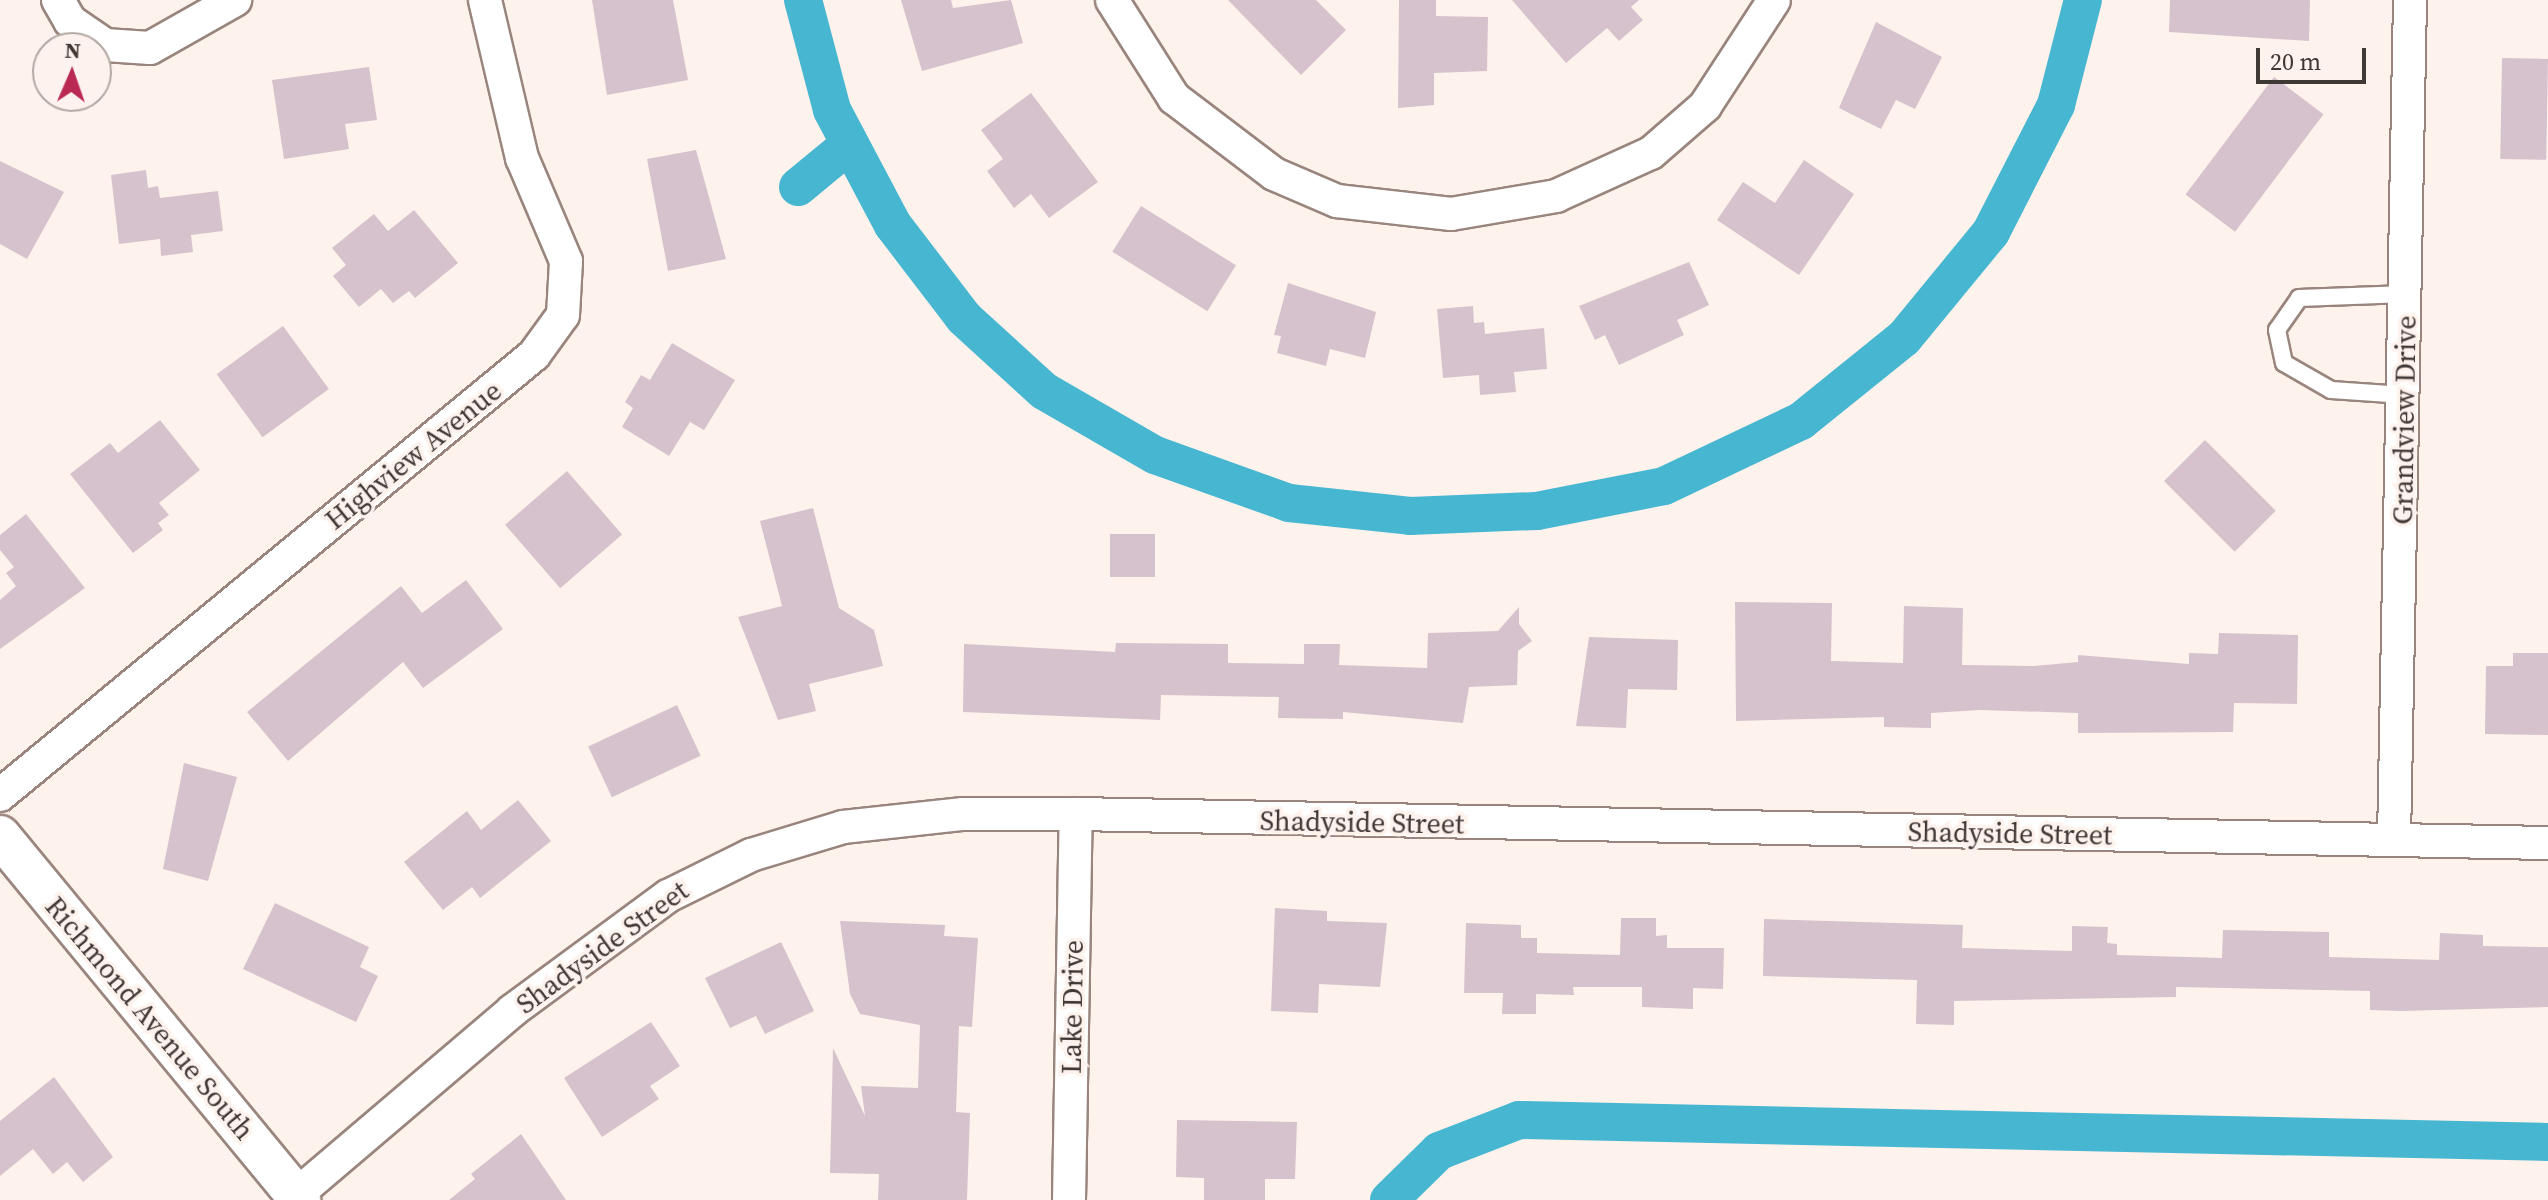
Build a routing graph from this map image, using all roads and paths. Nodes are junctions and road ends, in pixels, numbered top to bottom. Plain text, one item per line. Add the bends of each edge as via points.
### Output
1 (58, 0) edge
2 (235, 0) edge
3 (485, 0) edge
4 (1112, 0) edge
5 (1774, 0) edge
6 (2410, 0) edge
7 (2406, 294) junction
8 (2404, 395) junction
9 (0, 795) edge
10 (1076, 814) junction
11 (0, 836) edge
12 (2394, 840) junction
13 (2548, 843) edge
14 (298, 1197) edge
15 (1069, 1200) edge

1 - 2 street via 70,21 105,45 150,48
3 - 9 street, Highview Avenue via 522,158 566,261 563,315 534,355
4 - 5 street via 1174,98 1274,174 1337,201 1451,214 1556,196 1651,153 1705,106
6 - 7 street, Grandview Drive
7 - 8 street, Grandview Drive
7 - 8 lane via 2299,298 2277,330 2284,363 2331,390
8 - 12 street, Grandview Drive
10 - 12 street, Shadyside Street
10 - 14 street, Shadyside Street via 963,814 843,827 712,872 587,952
10 - 15 street, Lake Drive
11 - 14 street, Richmond Avenue South
12 - 13 street, Shadyside Street

